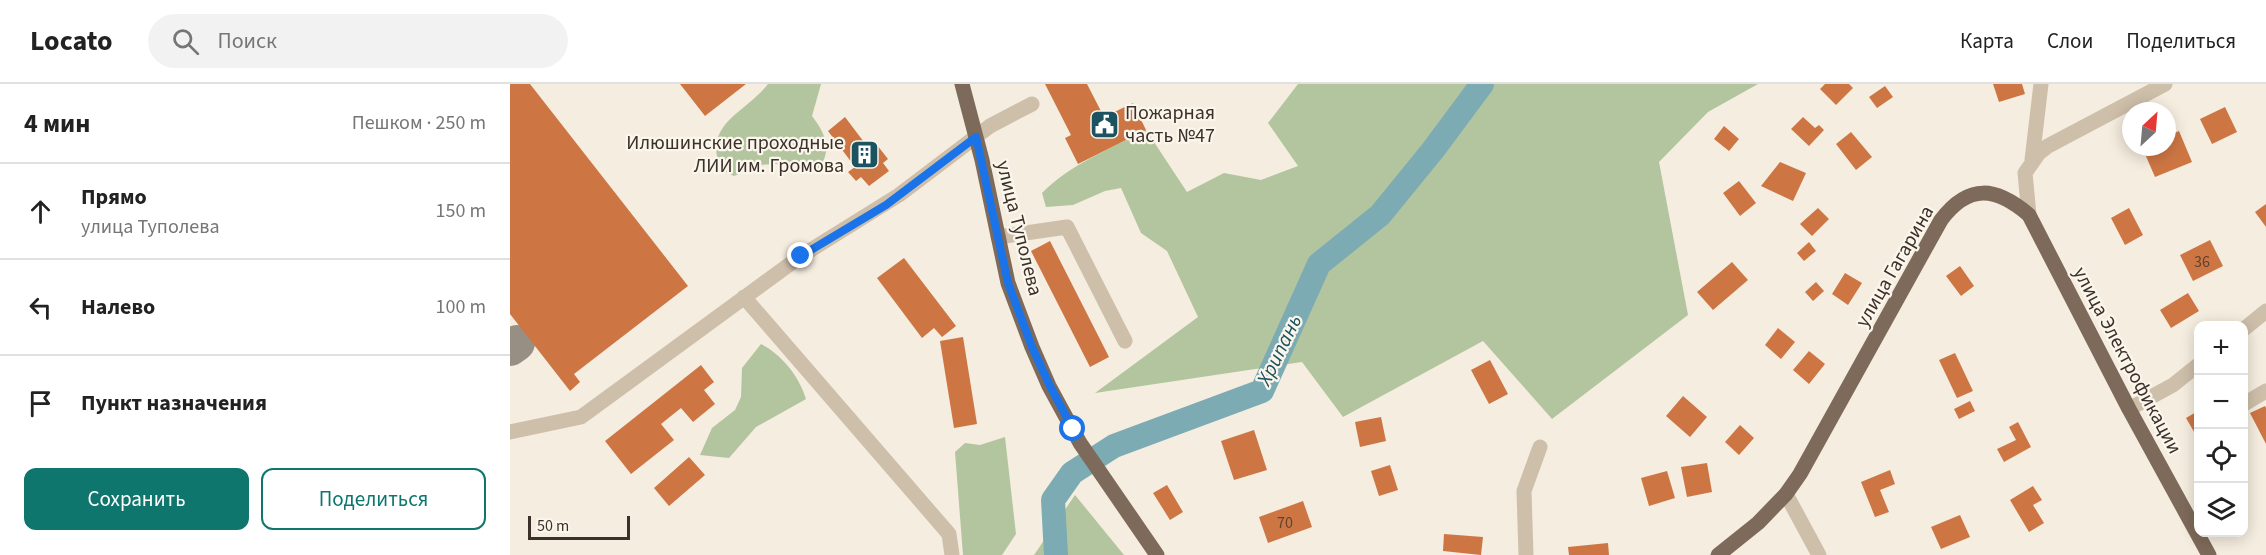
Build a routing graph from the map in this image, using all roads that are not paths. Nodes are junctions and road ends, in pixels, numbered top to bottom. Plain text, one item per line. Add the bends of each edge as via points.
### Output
1 (962, 84) edge
2 (2041, 84) edge
3 (2165, 84) edge
4 (1032, 104) dead end
5 (976, 137) junction
6 (2032, 160) junction
7 (2029, 215) junction
8 (998, 237) junction
9 (744, 297) junction
10 (2266, 311) edge
11 (2248, 326) edge
12 (1125, 341) dead end
13 (2194, 369) edge
14 (2266, 391) edge
15 (2248, 402) edge
16 (2129, 409) junction
17 (510, 432) edge
18 (1540, 447) dead end
19 (1785, 494) junction
20 (952, 555) edge
21 (1157, 555) edge
22 (1526, 555) edge
23 (1718, 555) edge
24 (1819, 555) edge
25 (2208, 555) edge

1 - 5 main road, улица Туполева
2 - 6 street
3 - 6 street via 2048,147
4 - 5 street
5 - 8 main road, улица Туполева
5 - 9 street via 899,195
6 - 7 street via 2025,173
7 - 16 main road, улица Электрофикации
7 - 19 main road, улица Гагарина via 2013,201 1983,193 1967,196 1948,212
8 - 12 street via 1067,226
8 - 21 main road, улица Туполева via 1008,283 1050,386 1080,443
9 - 17 street via 581,417
9 - 20 street via 949,534
10 - 11 street
13 - 16 street
14 - 15 street
16 - 25 main road, улица Электрофикации
18 - 22 street via 1524,491
19 - 23 main road, улица Гагарина
19 - 24 street

